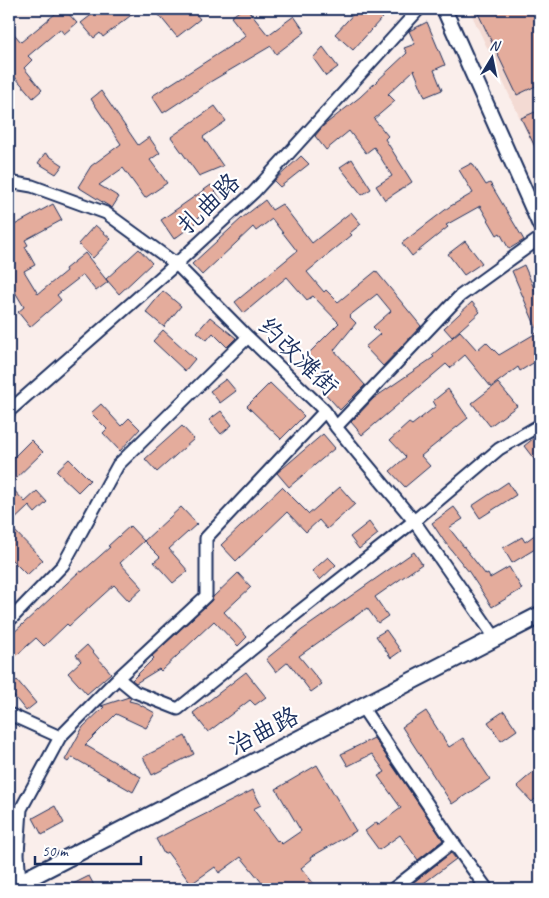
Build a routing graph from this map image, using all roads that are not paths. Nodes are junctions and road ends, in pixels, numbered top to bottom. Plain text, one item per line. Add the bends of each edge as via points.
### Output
1 (418, 9) edge
2 (444, 9) edge
3 (9, 182) edge
4 (540, 225) edge
5 (540, 238) edge
6 (176, 264) junction
7 (248, 338) junction
8 (9, 411) edge
9 (325, 411) junction
10 (540, 425) edge
11 (336, 427) junction
12 (414, 521) junction
13 (540, 615) edge
14 (9, 619) edge
15 (496, 638) junction
16 (118, 678) junction
17 (362, 707) junction
18 (9, 714) edge
19 (60, 737) junction
20 (453, 842) junction
21 (15, 885) edge
22 (393, 889) edge
23 (487, 889) edge

1 - 6 street, 扎曲路 via 254,192
2 - 4 street
3 - 6 street, 约改滩街 via 32,186 106,213
5 - 11 street via 460,296
6 - 7 street, 约改滩街
6 - 8 street, 扎曲路
7 - 9 street, 约改滩街
7 - 14 street via 118,465 62,565
9 - 11 street, 约改滩街
9 - 16 street via 206,538 206,596
10 - 12 street via 499,449
11 - 12 street, 约改滩街
12 - 15 street, 约改滩街
12 - 16 street via 178,709 135,692
13 - 15 main road, 治曲路
15 - 17 main road, 治曲路
16 - 19 street
17 - 20 street
17 - 21 main road, 治曲路
18 - 19 street
19 - 21 street via 21,809
20 - 22 street
20 - 23 street

